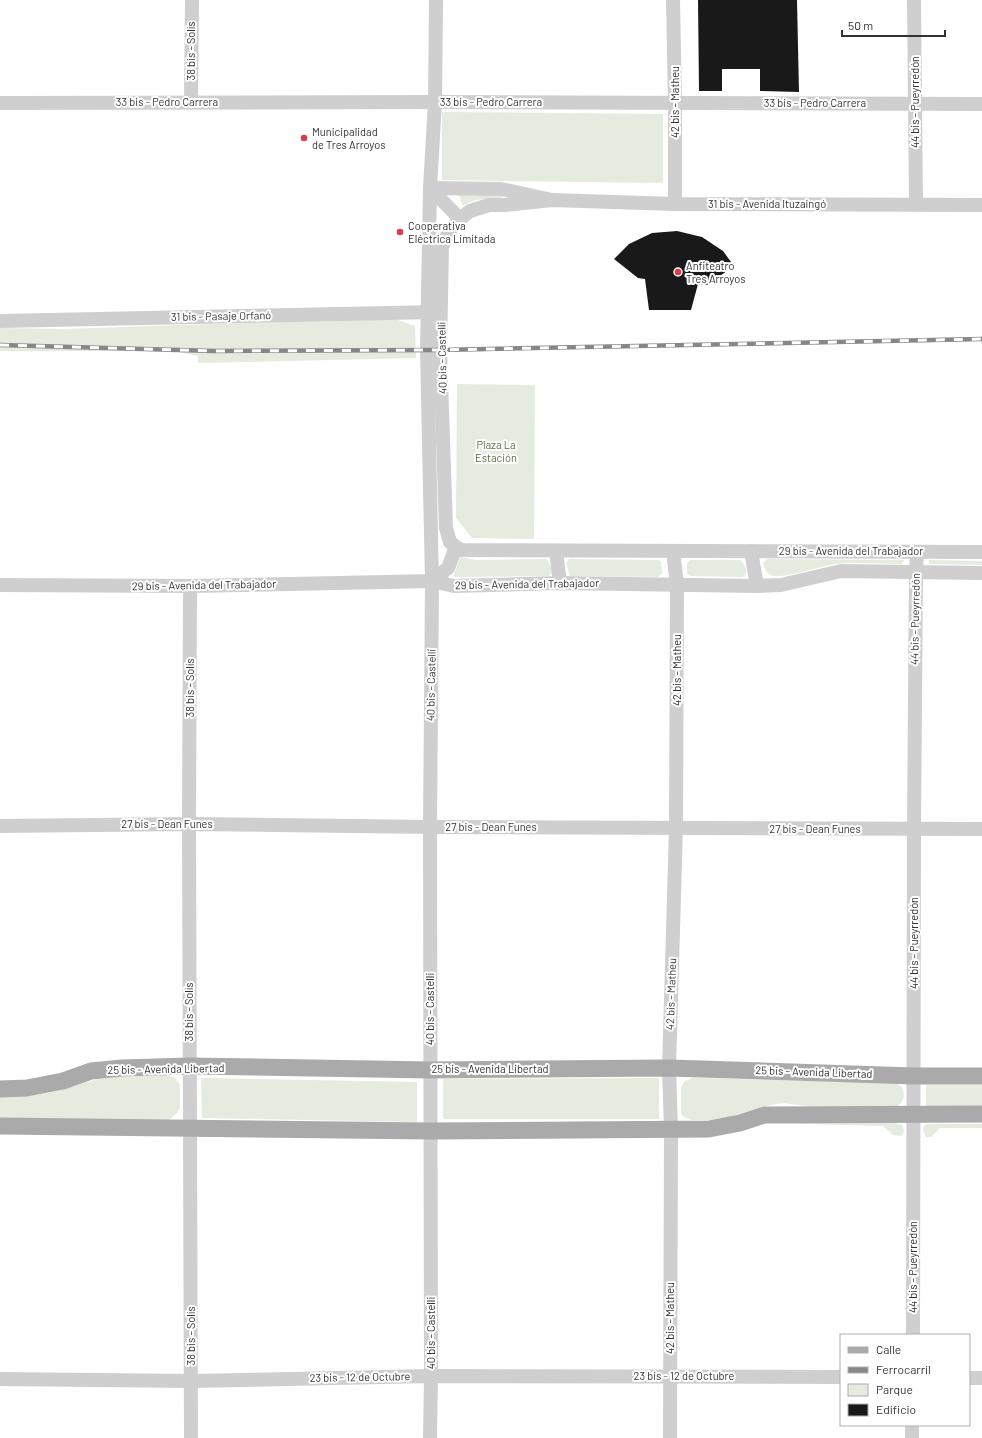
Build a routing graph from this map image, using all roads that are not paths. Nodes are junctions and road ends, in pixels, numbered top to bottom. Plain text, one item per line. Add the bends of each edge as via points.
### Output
1 (192, 0) edge
2 (436, 0) edge
3 (673, 0) edge
4 (914, 0) edge
5 (191, 102) junction
6 (435, 102) junction
7 (0, 103) edge
8 (675, 103) junction
9 (916, 103) junction
10 (982, 104) edge
11 (430, 188) junction
12 (552, 200) junction
13 (675, 204) junction
14 (916, 204) junction
15 (982, 204) edge
16 (460, 219) junction
17 (434, 312) junction
18 (0, 320) edge
19 (442, 404) junction
20 (428, 405) junction
21 (456, 547) junction
22 (556, 551) junction
23 (673, 551) junction
24 (750, 551) junction
25 (917, 552) junction
26 (982, 552) edge
27 (916, 572) junction
28 (982, 573) edge
29 (432, 581) junction
30 (560, 583) junction
31 (0, 585) edge
32 (678, 585) junction
33 (190, 586) junction
34 (757, 586) junction
35 (189, 824) junction
36 (0, 826) edge
37 (430, 827) junction
38 (676, 828) junction
39 (914, 829) junction
40 (982, 829) edge
41 (189, 1066) junction
42 (669, 1068) junction
43 (430, 1070) junction
44 (914, 1076) junction
45 (982, 1076) edge
46 (0, 1088) edge
47 (913, 1113) junction
48 (982, 1114) edge
49 (0, 1126) edge
50 (190, 1128) junction
51 (671, 1130) junction
52 (431, 1131) junction
53 (913, 1334) edge
54 (432, 1376) junction
55 (670, 1376) junction
56 (840, 1377) edge
57 (970, 1378) edge
58 (982, 1378) edge
59 (0, 1379) edge
60 (191, 1381) junction
61 (912, 1426) edge
62 (191, 1438) edge
63 (430, 1438) edge
64 (670, 1438) edge
65 (912, 1438) edge

1 - 5 street, 38 bis - Solís
2 - 6 street, 40 bis - Castelli
3 - 8 street, 42 bis - Matheu
4 - 9 street, 44 bis - Pueyrredón
5 - 6 street, 33 bis - Pedro Carrera
5 - 7 street, 33 bis - Pedro Carrera
6 - 8 street, 33 bis - Pedro Carrera
6 - 11 street, 40 bis - Castelli
8 - 9 street, 33 bis - Pedro Carrera
8 - 13 street, 42 bis - Matheu
9 - 10 street, 33 bis - Pedro Carrera
9 - 14 street, 44 bis - Pueyrredón
11 - 12 street, 31 bis - Avenida Ituzaingó via 501,189
11 - 16 street
11 - 17 street, 40 bis - Castelli
12 - 13 street, 31 bis - Avenida Ituzaingó
12 - 16 street, 31 bis - Avenida Ituzaingó via 489,205 470,211
13 - 14 street, 31 bis - Avenida Ituzaingó
14 - 15 street, 31 bis - Avenida Ituzaingó
16 - 17 street, 40 bis - Castelli via 449,232 442,247
17 - 18 street, 31 bis - Pasaje Orfanó
17 - 19 street, 40 bis - Castelli via 440,350
17 - 20 street, 40 bis - Castelli
19 - 20 street
19 - 21 street, 40 bis - Castelli via 446,528 450,542
20 - 29 street, 40 bis - Castelli
21 - 22 street, 29 bis - Avenida del Trabajador via 462,550
21 - 29 street via 448,568
22 - 23 street, 29 bis - Avenida del Trabajador
22 - 30 street
23 - 24 street, 29 bis - Avenida del Trabajador
23 - 32 street, 42 bis - Matheu
24 - 25 street, 29 bis - Avenida del Trabajador
24 - 34 street
25 - 26 street, 29 bis - Avenida del Trabajador
25 - 27 street, 44 bis - Pueyrredón
27 - 28 street, 29 bis - Avenida del Trabajador
27 - 34 street, 29 bis - Avenida del Trabajador via 842,572 780,585
27 - 39 street, 44 bis - Pueyrredón
29 - 30 street, 29 bis - Avenida del Trabajador via 454,586
29 - 33 street, 29 bis - Avenida del Trabajador
29 - 37 street, 40 bis - Castelli
30 - 32 street, 29 bis - Avenida del Trabajador
31 - 33 street, 29 bis - Avenida del Trabajador
32 - 34 street, 29 bis - Avenida del Trabajador
32 - 38 street, 42 bis - Matheu
33 - 35 street, 38 bis - Solís
35 - 36 street, 27 bis - Dean Funes
35 - 37 street, 27 bis - Dean Funes
35 - 41 street, 38 bis - Solís
37 - 38 street, 27 bis - Dean Funes
37 - 43 street, 40 bis - Castelli
38 - 39 street, 27 bis - Dean Funes
38 - 42 street, 42 bis - Matheu
39 - 40 street, 27 bis - Dean Funes
39 - 44 street, 44 bis - Pueyrredón
41 - 43 main road, 25 bis - Avenida Libertad
41 - 46 main road, 25 bis - Avenida Libertad via 122,1068 91,1072 27,1088
41 - 50 street, 38 bis - Solís
42 - 43 main road, 25 bis - Avenida Libertad
42 - 44 main road, 25 bis - Avenida Libertad
42 - 51 street, 42 bis - Matheu
43 - 52 street, 40 bis - Castelli
44 - 45 main road, 25 bis - Avenida Libertad
44 - 47 street, 44 bis - Pueyrredón
47 - 48 main road
47 - 51 main road via 764,1115 709,1129
47 - 53 street, 44 bis - Pueyrredón
49 - 50 main road
50 - 52 main road
50 - 60 street, 38 bis - Solís
51 - 52 main road
51 - 55 street, 42 bis - Matheu
52 - 54 street, 40 bis - Castelli
54 - 55 street, 23 bis - 12 de Octubre
54 - 60 street, 23 bis - 12 de Octubre
54 - 63 street, 40 bis - Castelli
55 - 56 street, 23 bis - 12 de Octubre
55 - 64 street, 42 bis - Matheu
57 - 58 street
59 - 60 street, 23 bis - 12 de Octubre
60 - 62 street, 38 bis - Solís
61 - 65 street

